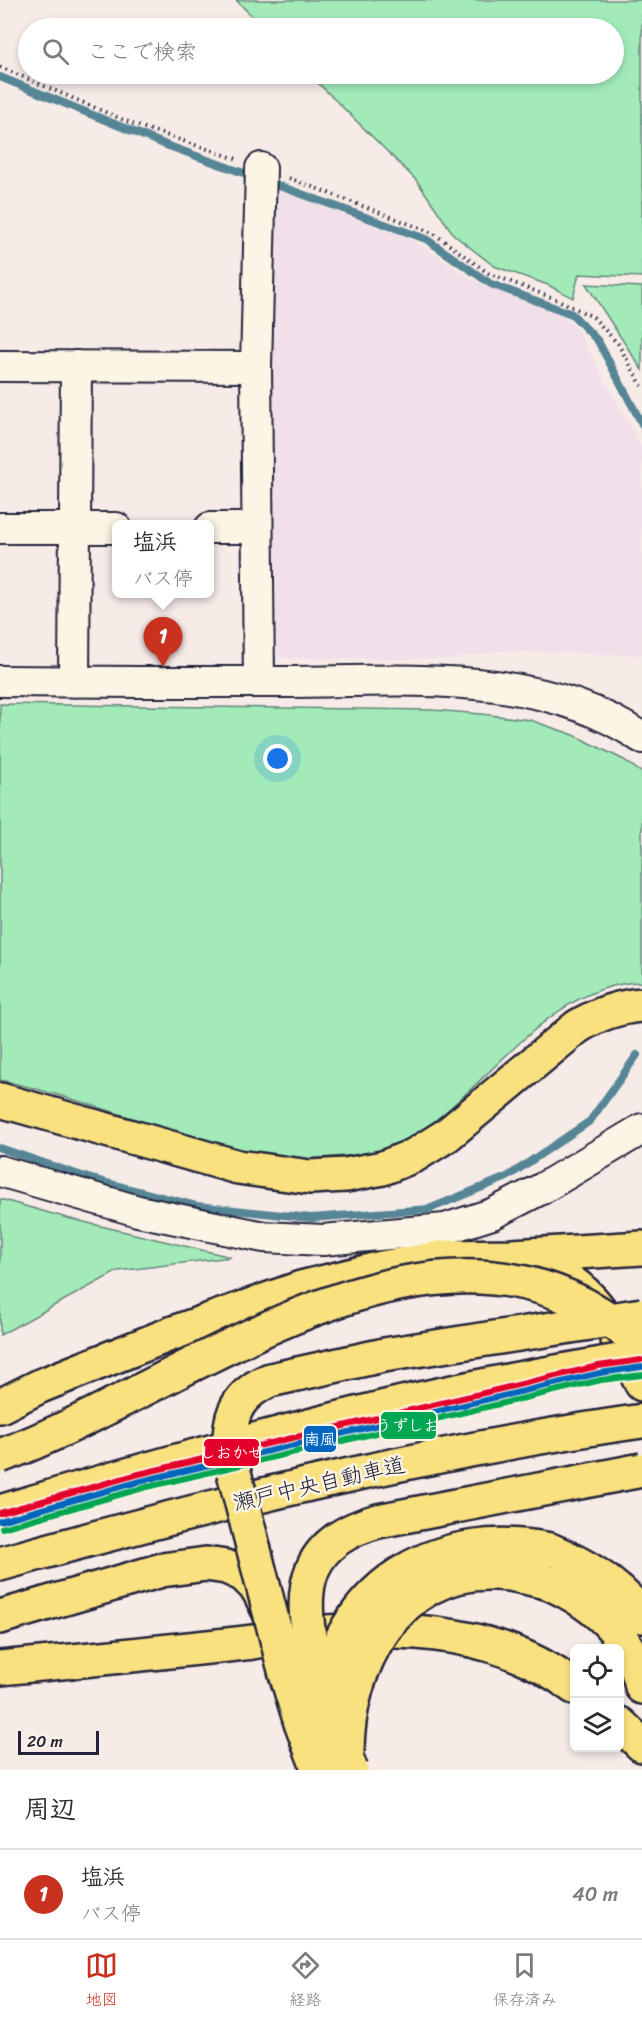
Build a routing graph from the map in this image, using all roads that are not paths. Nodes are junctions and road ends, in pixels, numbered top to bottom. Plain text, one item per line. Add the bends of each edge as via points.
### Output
1 (261, 175) road end
2 (0, 366) edge
3 (76, 366) junction
4 (256, 367) junction
5 (0, 528) edge
6 (75, 528) junction
7 (112, 528) edge
8 (214, 528) edge
9 (257, 528) junction
10 (0, 681) edge
11 (74, 682) junction
12 (259, 682) junction
13 (642, 738) edge
14 (642, 1005) edge
15 (0, 1100) edge
16 (642, 1129) edge
17 (0, 1171) edge
18 (642, 1248) edge
19 (512, 1256) junction
20 (642, 1315) edge
21 (642, 1345) edge
22 (642, 1357) edge
23 (642, 1384) edge
24 (0, 1406) edge
25 (642, 1421) edge
26 (0, 1456) edge
27 (642, 1470) edge
28 (0, 1512) edge
29 (0, 1564) edge
30 (269, 1612) junction
31 (642, 1616) edge
32 (0, 1617) edge
33 (0, 1668) edge
34 (570, 1685) edge
35 (642, 1687) edge
36 (624, 1728) edge
37 (642, 1747) edge
38 (332, 1769) edge
39 (636, 1770) edge

1 - 4 street
2 - 3 street
3 - 4 street
3 - 6 street
4 - 9 street
5 - 6 street
6 - 7 street
6 - 11 street
8 - 9 street
9 - 12 street
10 - 11 street
11 - 12 street
12 - 13 street via 490,686 582,708
14 - 15 highway via 598,1014 577,1026 447,1135 415,1155 383,1168 346,1175 310,1177 238,1167
16 - 17 street via 492,1214 446,1229 322,1240 264,1237 138,1211
18 - 19 highway
19 - 23 highway via 570,1279 592,1299
19 - 24 highway via 446,1257 301,1288 173,1333
20 - 30 highway, bridge via 384,1355 253,1387 240,1400 231,1418 228,1438
21 - 26 highway, bridge via 594,1310 535,1284 476,1276 420,1282 342,1299 295,1316
22 - 28 highway, bridge via 366,1411
25 - 29 highway, 瀬戸中央自動車道 via 379,1467 152,1521
27 - 38 highway, bridge via 358,1526 324,1551 313,1569 304,1615 328,1714
30 - 32 highway, bridge via 258,1589 244,1575 206,1564 162,1570
30 - 38 highway, bridge via 301,1723
31 - 38 highway, bridge via 609,1582 581,1563 550,1550 519,1544 485,1544 454,1549 422,1561 370,1598 334,1652 321,1710
33 - 34 highway via 326,1632 400,1632 447,1634 486,1643 525,1657
35 - 38 highway, bridge via 630,1652 616,1630 574,1594 522,1577 495,1573 467,1575 415,1597 375,1640 362,1667
36 - 37 highway
37 - 39 highway

